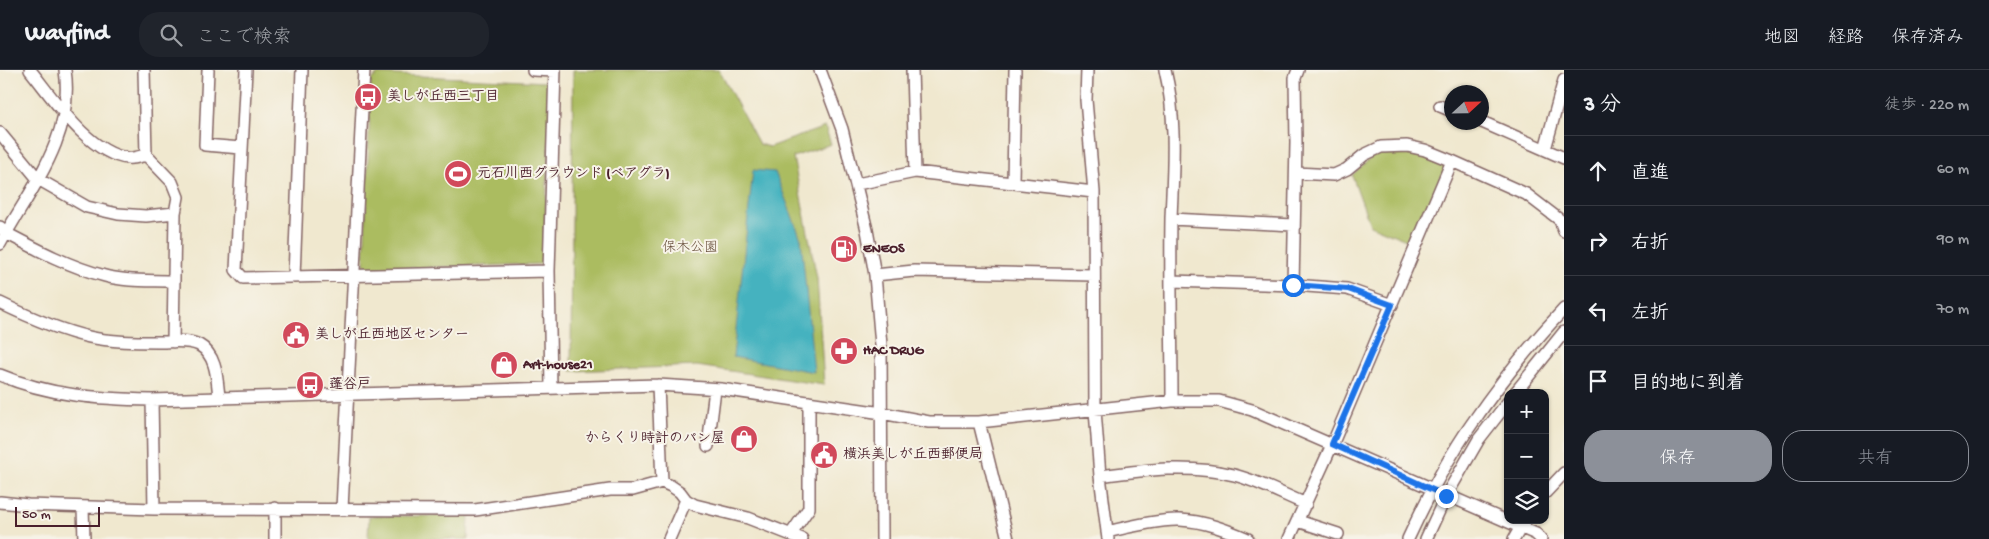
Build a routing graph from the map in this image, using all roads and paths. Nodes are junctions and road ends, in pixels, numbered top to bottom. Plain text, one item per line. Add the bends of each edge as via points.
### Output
1 (30, 70) edge
2 (65, 70) edge
3 (144, 70) edge
4 (208, 70) edge
5 (246, 70) edge
6 (302, 70) edge
7 (364, 70) edge
8 (534, 70) edge
9 (555, 70) edge
10 (820, 70) edge
11 (912, 70) edge
12 (1015, 70) edge
13 (1087, 70) edge
14 (1165, 70) edge
15 (1298, 70) edge
16 (1564, 80) edge
17 (1440, 106) dead end
18 (1444, 108) edge
19 (66, 114) junction
20 (1489, 125) edge
21 (0, 134) edge
22 (242, 148) junction
23 (1545, 149) junction
24 (146, 155) junction
25 (1564, 158) edge
26 (1452, 161) junction
27 (915, 172) junction
28 (1296, 173) junction
29 (38, 179) junction
30 (1013, 182) junction
31 (857, 184) junction
32 (1094, 192) junction
33 (175, 213) junction
34 (1171, 219) junction
35 (1294, 225) junction
36 (3, 230) edge
37 (1564, 231) edge
38 (0, 244) edge
39 (550, 271) junction
40 (354, 275) junction
41 (1094, 275) junction
42 (875, 276) junction
43 (294, 277) junction
44 (174, 281) junction
45 (1172, 281) junction
46 (1293, 285) junction
47 (0, 303) edge
48 (1392, 305) junction
49 (1564, 309) edge
50 (1564, 332) edge
51 (173, 342) junction
52 (0, 375) edge
53 (658, 386) junction
54 (551, 388) junction
55 (715, 388) junction
56 (1518, 389) edge
57 (349, 393) junction
58 (219, 397) junction
59 (152, 400) junction
60 (1172, 401) junction
61 (809, 402) junction
62 (1504, 407) edge
63 (1095, 410) junction
64 (882, 413) junction
65 (979, 422) junction
66 (1332, 444) junction
67 (708, 446) dead end
68 (1564, 473) edge
69 (1100, 476) junction
70 (662, 482) junction
71 (1432, 489) junction
72 (1549, 489) edge
73 (1446, 496) junction
74 (686, 500) junction
75 (0, 502) edge
76 (1306, 504) junction
77 (83, 508) junction
78 (275, 508) junction
79 (154, 509) junction
80 (342, 509) junction
81 (1504, 517) edge
82 (1298, 521) junction
83 (1522, 524) edge
84 (1338, 534) dead end
85 (1108, 536) edge
86 (796, 537) edge
87 (84, 539) edge
88 (275, 539) edge
89 (669, 539) edge
90 (882, 539) edge
91 (1008, 539) edge
92 (1248, 539) edge
93 (1289, 539) edge
94 (1408, 539) edge
95 (1426, 539) edge
96 (1514, 539) edge
97 (1541, 539) edge

1 - 19 street
2 - 19 street
3 - 24 street
4 - 22 street via 205,144
5 - 22 street
6 - 43 street
7 - 40 street
8 - 9 street
9 - 39 street
10 - 31 street via 842,129
11 - 27 street
12 - 30 street
13 - 32 street via 1086,100
14 - 34 street via 1174,152
15 - 28 street via 1295,78
16 - 23 street
17 - 18 street
19 - 24 street via 86,136 107,152 128,158
19 - 29 street via 56,146
20 - 23 street
21 - 29 street
22 - 43 street via 236,270 243,278
23 - 25 street
24 - 33 street via 172,182 178,197
26 - 28 street via 1425,150 1388,145 1364,155 1334,175
26 - 37 street via 1526,194 1560,220
26 - 48 street
27 - 30 street
27 - 31 street
28 - 35 street
29 - 33 street via 87,207 146,216
29 - 36 street
30 - 32 street
31 - 42 street
32 - 41 street
33 - 44 street
34 - 35 street
34 - 45 street
35 - 46 street
36 - 38 street
36 - 44 street via 57,260 105,276 124,280
39 - 40 street
39 - 54 street
40 - 43 street
40 - 57 street
41 - 42 street via 914,271
41 - 63 street
42 - 64 street
44 - 51 street
45 - 46 street
45 - 60 street
46 - 48 street via 1348,289
47 - 51 street via 44,324 90,338
48 - 66 street
49 - 71 street via 1529,347 1470,426
50 - 56 street
51 - 58 street via 192,343 210,354
52 - 59 street via 43,390 75,396
53 - 54 street
53 - 55 street
53 - 70 street
54 - 57 street
55 - 61 street
55 - 67 street
57 - 58 street
57 - 80 street
58 - 59 street
59 - 79 street
60 - 63 street
60 - 66 street via 1219,401 1236,405
61 - 64 street
61 - 86 street via 809,508
62 - 73 street via 1479,439
63 - 65 street
63 - 69 street
64 - 65 street via 929,422
64 - 90 street
65 - 91 street
66 - 71 street
66 - 76 street
68 - 72 street
69 - 76 street via 1167,468 1205,469 1236,475
69 - 85 street
70 - 74 street via 680,492
70 - 80 street via 632,490 610,490 475,510
71 - 73 street
71 - 94 street
73 - 81 street
73 - 95 street
74 - 86 street via 748,518
74 - 89 street
75 - 77 street
76 - 82 street
77 - 79 street
77 - 87 street
78 - 79 street
78 - 80 street
78 - 88 street
82 - 84 street
82 - 93 street
83 - 96 street
83 - 97 street
85 - 92 street via 1132,526 1180,520 1218,526

